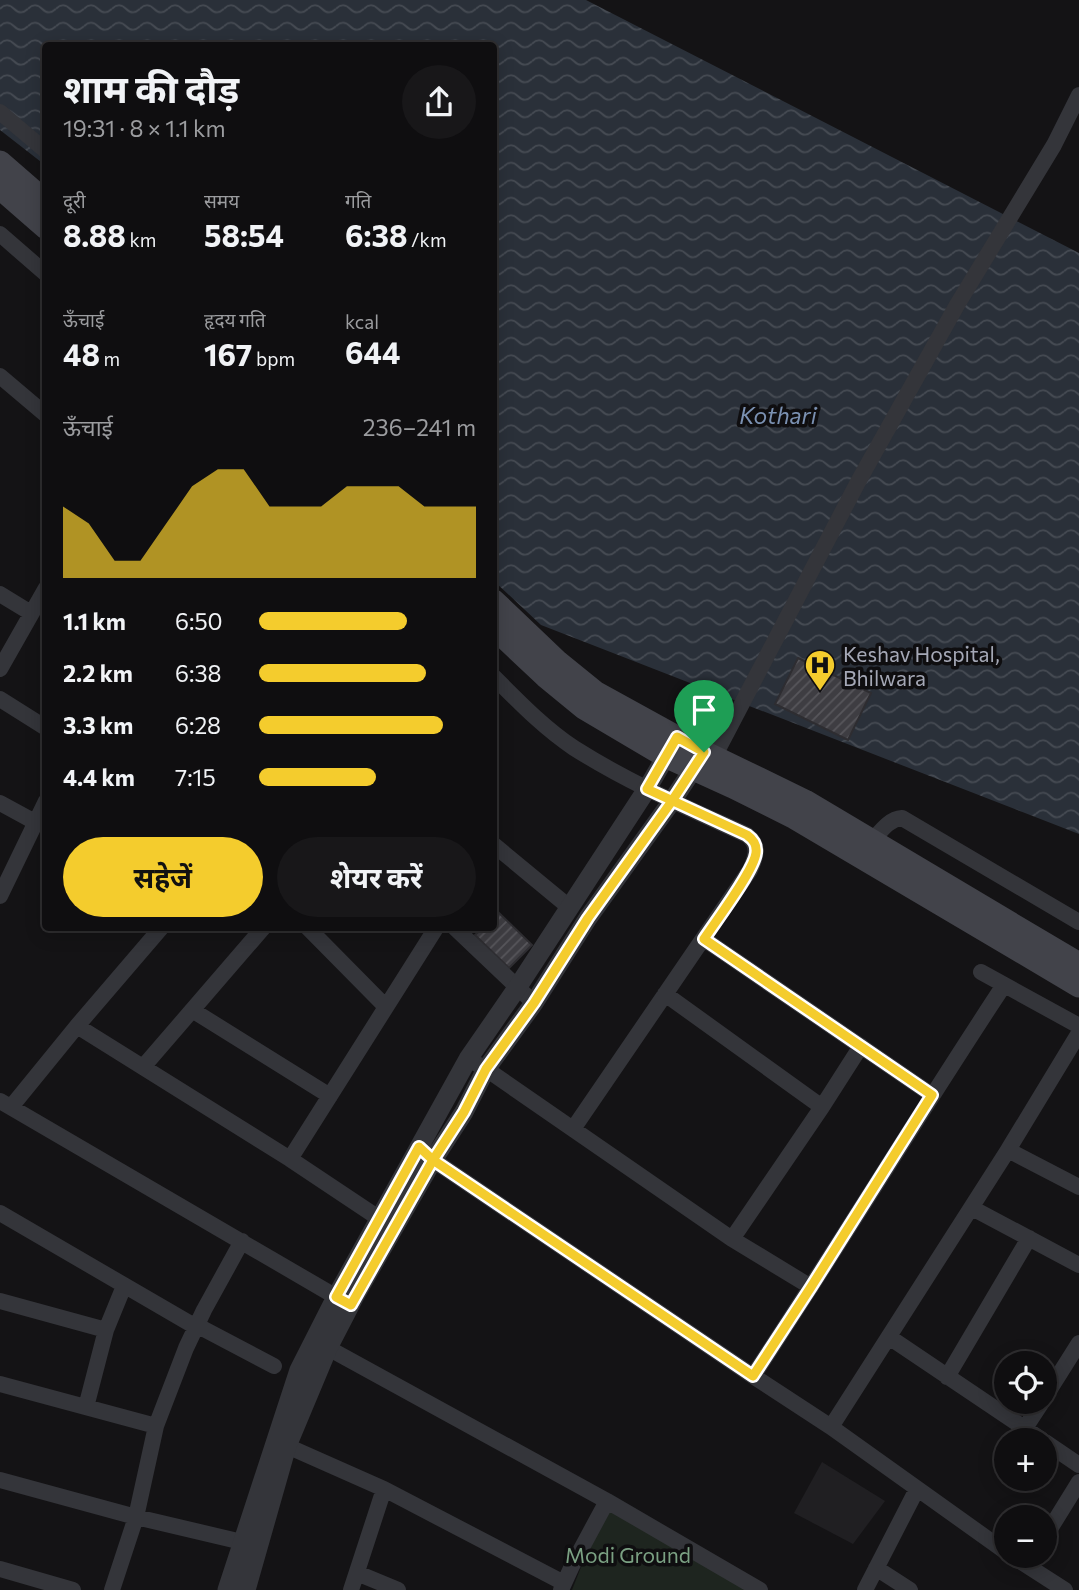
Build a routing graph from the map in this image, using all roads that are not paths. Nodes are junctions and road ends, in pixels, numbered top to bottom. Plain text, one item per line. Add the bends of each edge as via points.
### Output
1 (1079, 95) edge
2 (0, 112) edge
3 (42, 148) edge
4 (0, 162) edge
5 (0, 188) edge
6 (42, 199) edge
7 (42, 225) edge
8 (0, 234) edge
9 (42, 271) edge
10 (0, 376) edge
11 (42, 412) edge
12 (0, 594) edge
13 (42, 595) edge
14 (497, 604) edge
15 (32, 613) junction
16 (497, 631) edge
17 (0, 669) edge
18 (497, 680) edge
19 (0, 699) edge
20 (42, 725) edge
21 (671, 747) junction
22 (704, 760) junction
23 (647, 789) junction
24 (672, 801) junction
25 (0, 803) edge
26 (42, 809) edge
27 (35, 822) junction
28 (872, 841) junction
29 (497, 847) edge
30 (0, 896) edge
31 (569, 907) junction
32 (1079, 922) edge
33 (158, 931) edge
34 (260, 931) edge
35 (311, 931) edge
36 (434, 931) edge
37 (459, 931) edge
38 (704, 939) junction
39 (1079, 964) edge
40 (981, 972) dead end
41 (1004, 985) junction
42 (1079, 986) edge
43 (517, 988) junction
44 (665, 994) junction
45 (534, 1003) junction
46 (386, 1007) junction
47 (192, 1010) junction
48 (76, 1026) junction
49 (1079, 1026) edge
50 (1079, 1033) edge
51 (861, 1046) junction
52 (468, 1059) junction
53 (144, 1068) junction
54 (486, 1069) junction
55 (932, 1095) junction
56 (330, 1096) junction
57 (6, 1104) edge
58 (822, 1107) junction
59 (573, 1129) junction
60 (1008, 1150) junction
61 (426, 1154) junction
62 (290, 1159) junction
63 (1079, 1187) edge
64 (972, 1208) junction
65 (0, 1213) edge
66 (380, 1219) junction
67 (1028, 1238) junction
68 (732, 1239) junction
69 (242, 1241) junction
70 (1079, 1265) edge
71 (124, 1286) junction
72 (811, 1287) junction
73 (0, 1301) edge
74 (343, 1301) junction
75 (196, 1327) junction
76 (106, 1330) junction
77 (889, 1337) junction
78 (1079, 1343) edge
79 (328, 1348) junction
80 (274, 1366) dead end
81 (753, 1376) junction
82 (947, 1377) junction
83 (1057, 1378) edge
84 (0, 1384) edge
85 (86, 1407) junction
86 (156, 1426) junction
87 (831, 1427) junction
88 (1024, 1428) edge
89 (286, 1446) junction
90 (1057, 1450) edge
91 (1079, 1465) edge
92 (0, 1480) edge
93 (1079, 1482) edge
94 (384, 1489) junction
95 (917, 1489) junction
96 (607, 1501) junction
97 (136, 1517) junction
98 (1057, 1518) edge
99 (242, 1542) junction
100 (994, 1544) edge
101 (876, 1568) junction
102 (1038, 1568) edge
103 (0, 1569) edge
104 (357, 1573) junction
105 (33, 1585) edge
106 (562, 1587) edge
107 (73, 1590) edge
108 (112, 1590) edge
109 (227, 1590) edge
110 (246, 1590) edge
111 (351, 1590) edge
112 (398, 1590) edge
113 (760, 1590) edge
114 (865, 1590) edge
115 (911, 1590) edge
116 (1065, 1590) edge

1 - 22 street
2 - 3 street
4 - 6 main road
5 - 7 main road
8 - 9 street
10 - 11 street
12 - 15 street
13 - 15 street
14 - 21 main road via 558,662
15 - 17 street
16 - 21 main road via 584,708
18 - 23 street via 574,748
19 - 20 street
21 - 22 main road
21 - 23 street
22 - 24 street
22 - 28 main road via 805,801
22 - 42 main road via 733,787 795,818
23 - 24 street
23 - 31 street
24 - 38 street via 747,835 756,849 750,870
24 - 45 street
25 - 27 street
26 - 27 street
27 - 30 street
28 - 32 street via 889,823 902,818
28 - 39 main road
29 - 31 street
31 - 43 street
33 - 48 street
34 - 47 street
35 - 46 street
36 - 46 street
37 - 43 street
38 - 44 street
38 - 51 street
40 - 41 street
41 - 49 street
41 - 55 street
43 - 45 street
43 - 52 street
44 - 58 street
44 - 59 street
45 - 54 street
46 - 56 street
47 - 53 street
47 - 56 street
48 - 53 street
48 - 57 street
50 - 60 street
51 - 55 street
51 - 58 street
52 - 54 street
52 - 61 street
53 - 62 street
54 - 59 street
54 - 61 street via 464,1112
55 - 72 street
56 - 62 street
57 - 69 street
58 - 68 street
59 - 68 street
60 - 63 street
60 - 64 street
61 - 66 street
61 - 74 street
61 - 81 street
62 - 66 street
64 - 67 street
64 - 77 street
65 - 71 street
66 - 74 street
67 - 70 street
67 - 82 street
68 - 72 street
69 - 74 street
69 - 75 street
71 - 75 street
71 - 76 street
72 - 81 street
73 - 76 street
74 - 79 street
74 - 99 street via 299,1370
75 - 80 street
75 - 86 street
76 - 85 street
77 - 82 street
77 - 87 street
78 - 83 street
79 - 89 street
79 - 96 street
81 - 87 street
82 - 88 street
84 - 85 street
85 - 86 street
86 - 97 street
87 - 95 street
89 - 94 street
89 - 110 street
90 - 91 street
92 - 97 street
93 - 98 street
94 - 104 street
94 - 106 street
95 - 100 street
95 - 101 street
96 - 106 street
96 - 113 street
97 - 99 street
97 - 108 street
99 - 109 street
101 - 114 street
101 - 115 street
102 - 116 street
103 - 105 street
104 - 111 street
104 - 112 street
105 - 107 street

